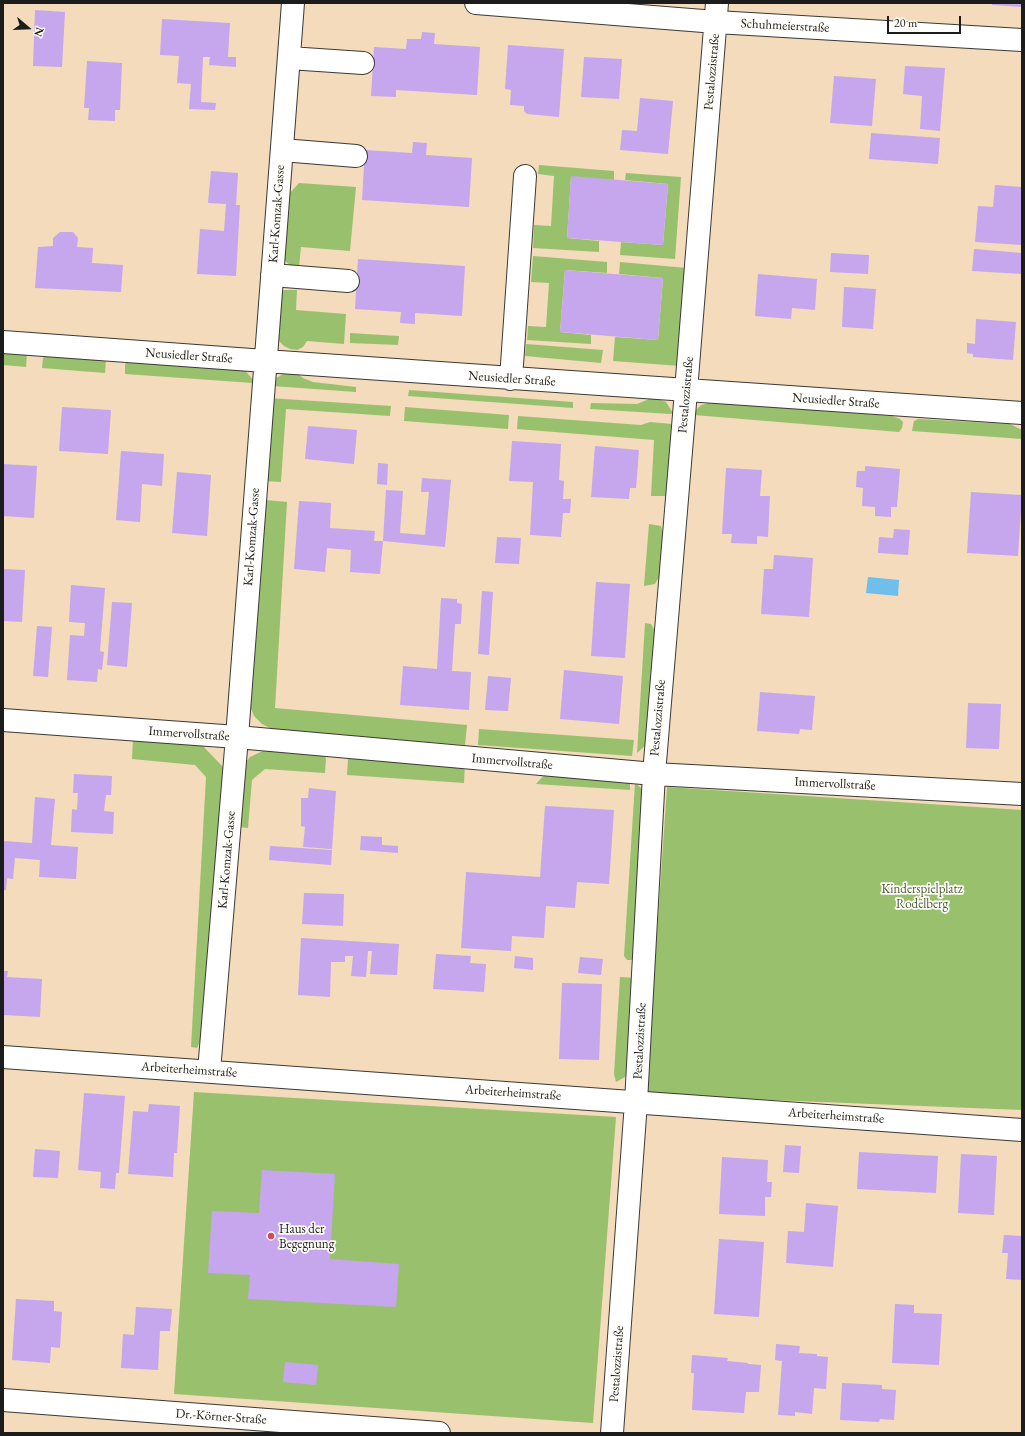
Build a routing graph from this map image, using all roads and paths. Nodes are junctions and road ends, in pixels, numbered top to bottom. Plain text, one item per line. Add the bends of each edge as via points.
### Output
1 (293, 3) edge
2 (476, 3) edge
3 (716, 12) edge
4 (1022, 40) edge
5 (289, 58) junction
6 (363, 63) dead end
7 (282, 150) junction
8 (356, 156) dead end
9 (525, 176) dead end
10 (272, 275) junction
11 (348, 281) dead end
12 (3, 342) edge
13 (265, 361) junction
14 (511, 379) junction
15 (686, 391) junction
16 (1022, 414) edge
17 (3, 720) edge
18 (237, 738) junction
19 (654, 774) junction
20 (1022, 794) edge
21 (3, 1056) edge
22 (210, 1071) junction
23 (636, 1102) junction
24 (1022, 1130) edge
25 (3, 1400) edge
26 (439, 1433) edge
27 (612, 1433) edge

1 - 5 street, Karl-Komzak-Gasse
2 - 3 street, Schuhmeierstraße
3 - 4 street, Schuhmeierstraße
3 - 15 street, Pestalozzistraße
5 - 6 street
5 - 7 street, Karl-Komzak-Gasse
7 - 8 street
7 - 10 street, Karl-Komzak-Gasse
9 - 14 street
10 - 11 street
10 - 13 street, Karl-Komzak-Gasse
12 - 13 street, Neusiedler Straße
13 - 14 street, Neusiedler Straße
13 - 18 street, Karl-Komzak-Gasse
14 - 15 street, Neusiedler Straße
15 - 16 street, Neusiedler Straße
15 - 19 street, Pestalozzistraße
17 - 18 street, Immervollstraße
18 - 19 street, Immervollstraße
18 - 22 street, Karl-Komzak-Gasse
19 - 20 street, Immervollstraße
19 - 23 street, Pestalozzistraße
21 - 22 street, Arbeiterheimstraße
22 - 23 street, Arbeiterheimstraße
23 - 24 street, Arbeiterheimstraße
23 - 27 street, Pestalozzistraße
25 - 26 street, Dr.-Körner-Straße

